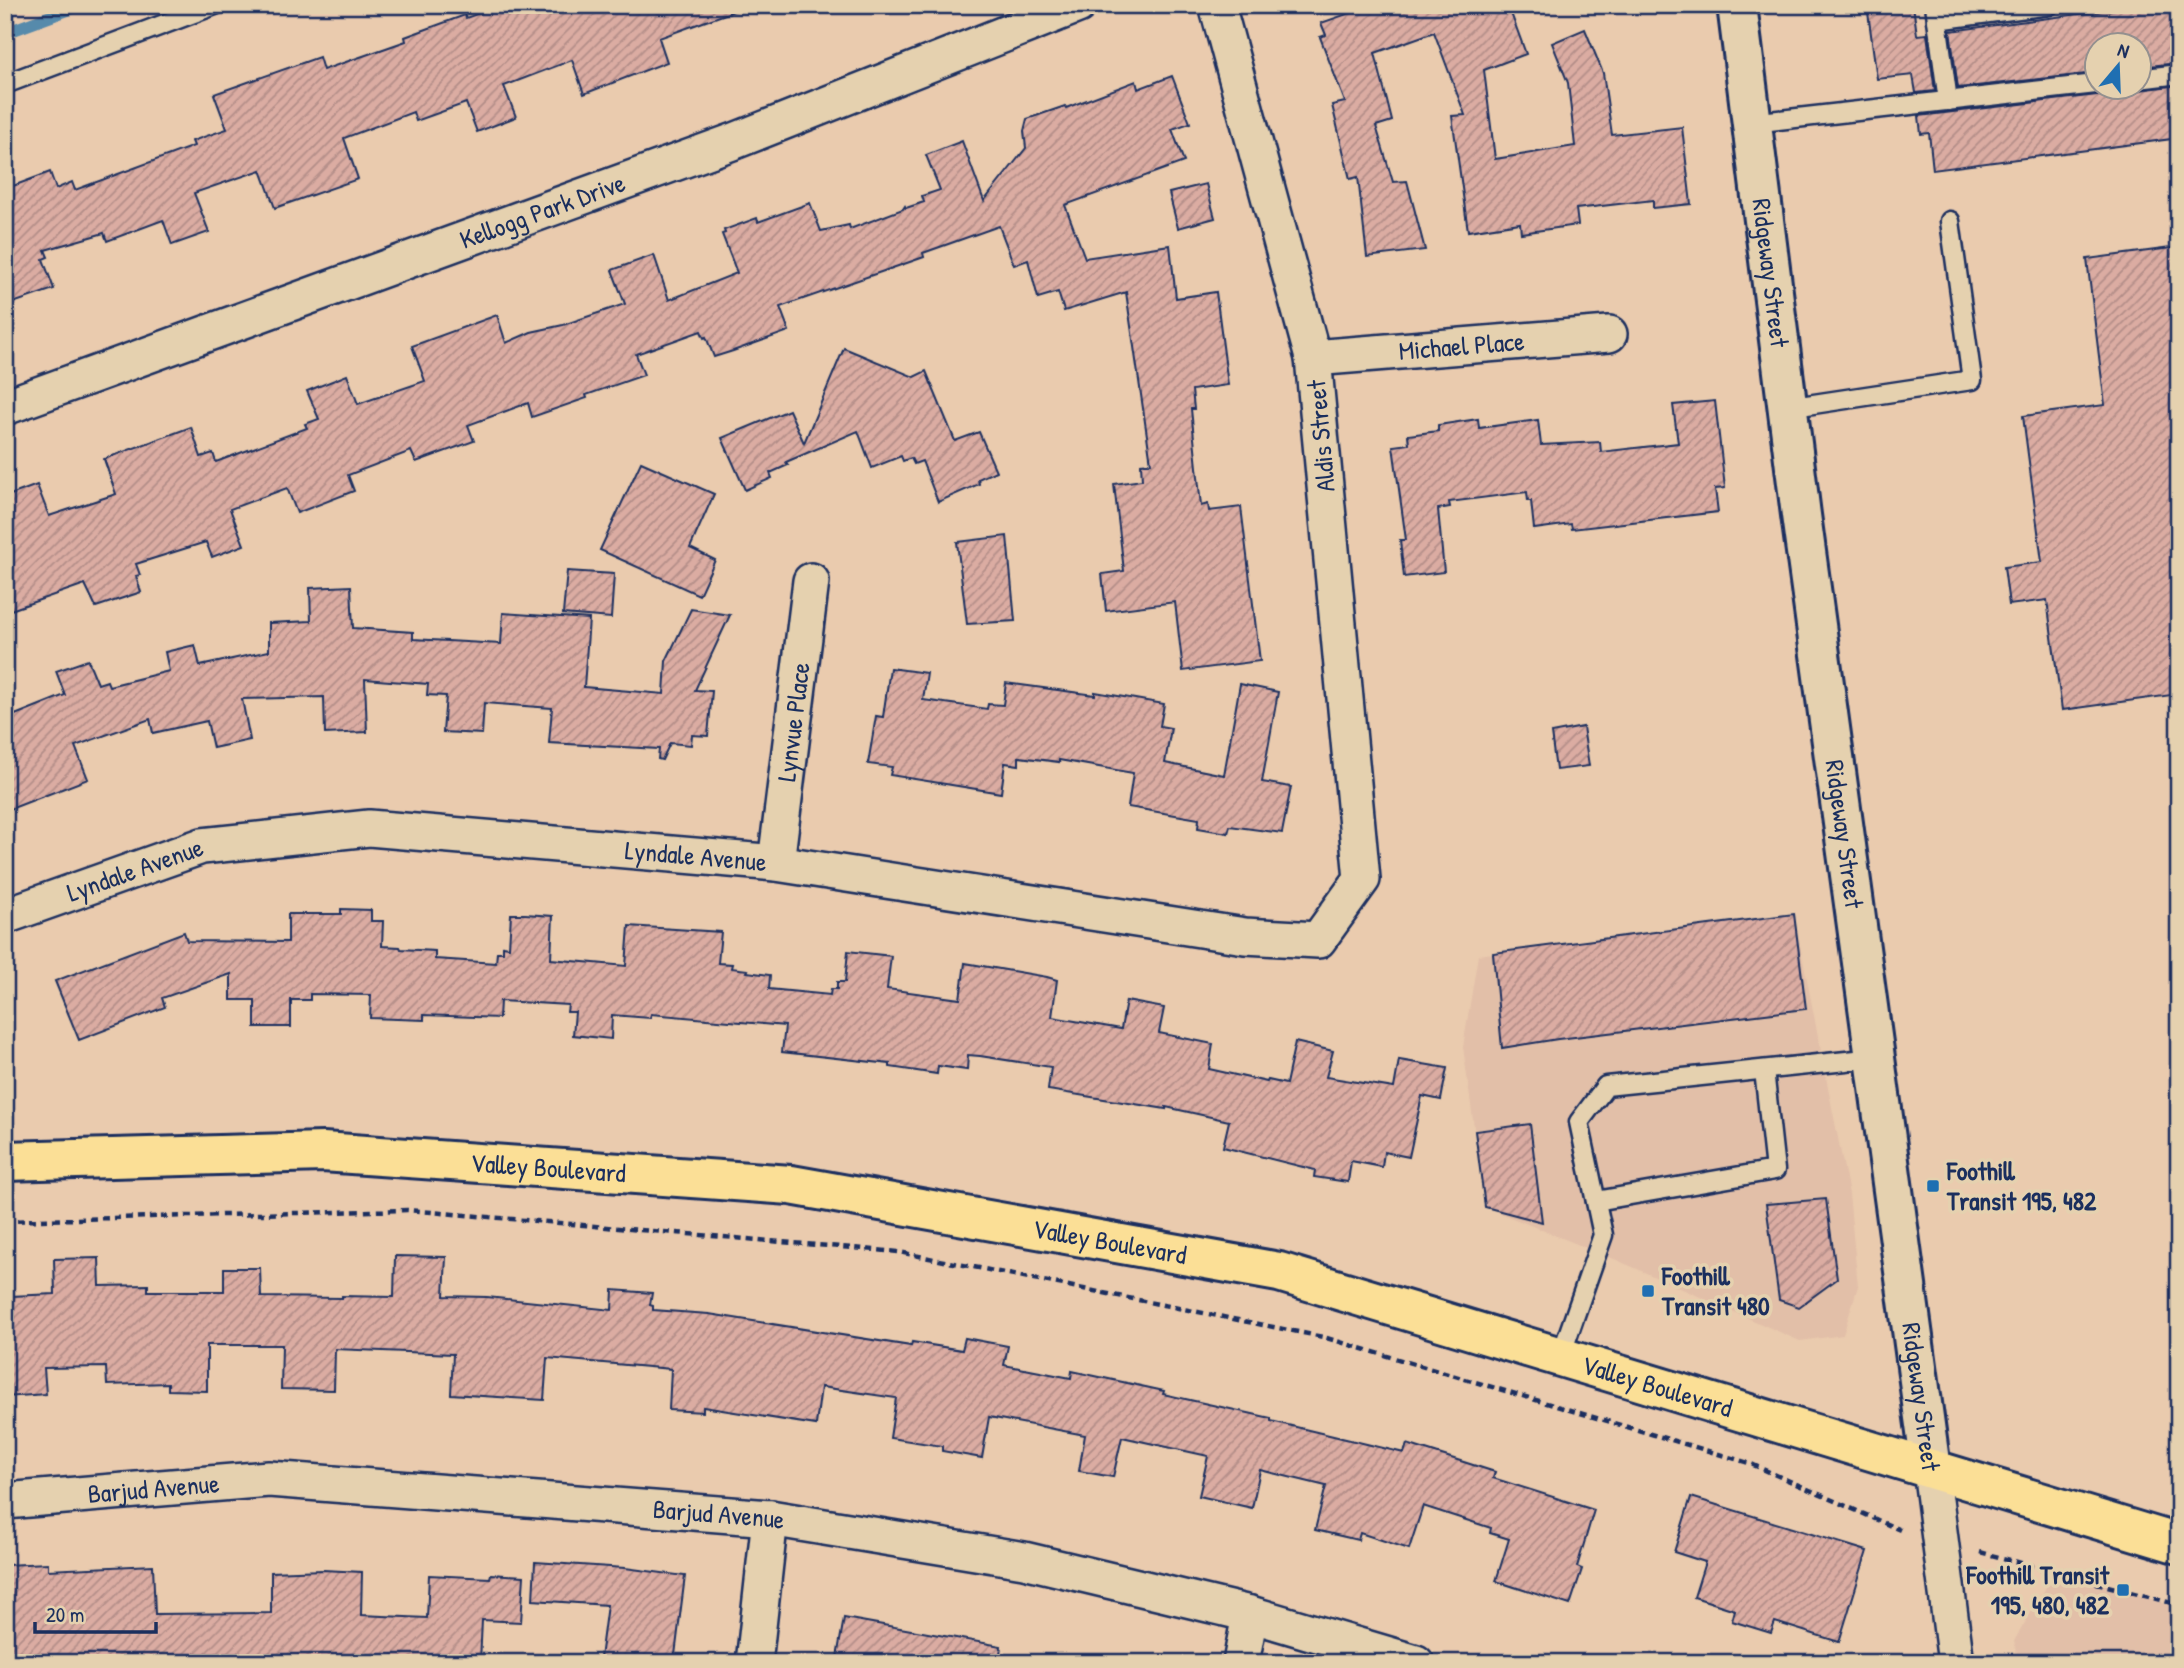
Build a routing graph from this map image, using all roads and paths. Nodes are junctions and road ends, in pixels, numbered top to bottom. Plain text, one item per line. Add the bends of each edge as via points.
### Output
1 (215, 5) edge
2 (1077, 5) edge
3 (1217, 5) edge
4 (1737, 5) edge
5 (2049, 5) edge
6 (1936, 13) edge
7 (2179, 74) edge
8 (2152, 77) edge
9 (5, 84) edge
10 (2082, 86) edge
11 (1948, 101) junction
12 (1752, 123) junction
13 (1950, 221) dead end
14 (1609, 334) dead end
15 (1313, 358) junction
16 (5, 407) edge
17 (1787, 408) junction
18 (811, 581) dead end
19 (776, 863) junction
20 (1362, 879) joint
21 (5, 916) edge
22 (1875, 1058) junction
23 (1765, 1070) junction
24 (5, 1161) edge
25 (1596, 1201) junction
26 (5, 1221) edge
27 (1560, 1358) junction
28 (1749, 1463) dead end
29 (1931, 1469) junction
30 (5, 1501) edge
31 (770, 1517) junction
32 (2179, 1544) edge
33 (1250, 1614) junction
34 (754, 1663) edge
35 (1241, 1663) edge
36 (1416, 1663) edge
37 (1956, 1663) edge

1 - 9 lane
2 - 16 street, Kellogg Park Drive via 732,142
3 - 15 street, Aldis Street
4 - 12 street, Ridgeway Street
5 - 6 lane
6 - 11 lane
7 - 8 lane
10 - 11 lane
11 - 12 lane
12 - 17 street, Ridgeway Street
13 - 17 lane via 1972,380
14 - 15 street, Michael Place
15 - 20 street, Aldis Street
17 - 22 street, Ridgeway Street
18 - 19 street, Lynvue Place
19 - 20 street, Lyndale Avenue via 1245,936 1318,940
19 - 21 street, Lyndale Avenue via 369,828 202,846
22 - 23 lane
22 - 29 street, Ridgeway Street
23 - 25 lane via 1775,1170
23 - 25 lane via 1605,1086 1579,1122
24 - 27 main road, Valley Boulevard via 323,1152 792,1185 1279,1272
25 - 27 lane via 1603,1235
26 - 28 path via 407,1210 899,1252 1323,1336
27 - 29 main road, Valley Boulevard
29 - 32 main road, Valley Boulevard
29 - 37 street, Ridgeway Street
30 - 31 street, Barjud Avenue via 269,1479
31 - 33 street, Barjud Avenue via 1024,1560
31 - 34 street
33 - 35 street
33 - 36 street, Barjud Avenue

